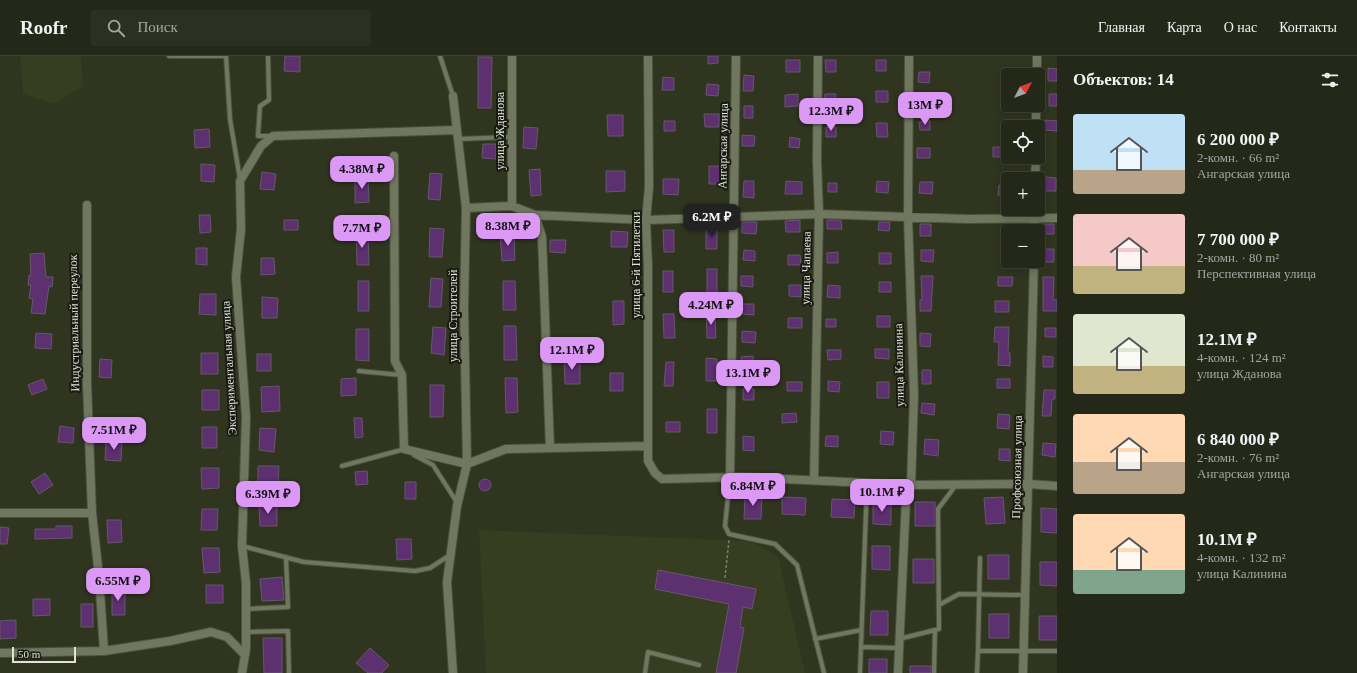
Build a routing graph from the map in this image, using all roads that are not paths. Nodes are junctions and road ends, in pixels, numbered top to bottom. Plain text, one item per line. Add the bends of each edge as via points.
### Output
1 (169, 56) edge
2 (226, 56) edge
3 (268, 56) edge
4 (440, 56) edge
5 (512, 56) edge
6 (648, 56) edge
7 (736, 56) edge
8 (818, 56) edge
9 (909, 56) edge
10 (1037, 56) edge
11 (1037, 68) edge
12 (453, 96) joint
13 (457, 130) junction
14 (273, 136) junction
15 (512, 137) junction
16 (458, 140) junction
17 (394, 156) dead end
18 (240, 181) junction
19 (87, 205) dead end
20 (512, 206) junction
21 (466, 208) junction
22 (819, 214) junction
23 (535, 215) junction
24 (734, 217) junction
25 (908, 217) junction
26 (1035, 218) junction
27 (1057, 218) edge
28 (646, 220) junction
29 (1035, 224) edge
30 (1034, 268) edge
31 (359, 372) dead end
32 (402, 375) junction
33 (648, 446) junction
34 (550, 448) junction
35 (404, 449) junction
36 (467, 464) junction
37 (342, 466) dead end
38 (730, 477) junction
39 (814, 480) junction
40 (867, 483) junction
41 (957, 484) junction
42 (1029, 484) junction
43 (911, 485) junction
44 (1057, 486) edge
45 (458, 504) junction
46 (0, 513) edge
47 (92, 513) junction
48 (242, 546) junction
49 (450, 555) junction
50 (286, 557) junction
51 (980, 558) dead end
52 (979, 594) junction
53 (1026, 595) junction
54 (939, 605) junction
55 (246, 609) junction
56 (861, 630) junction
57 (934, 630) junction
58 (246, 632) junction
59 (815, 639) junction
60 (899, 639) junction
61 (861, 647) junction
62 (898, 648) junction
63 (104, 651) junction
64 (978, 651) junction
65 (1024, 651) junction
66 (1057, 651) edge
67 (0, 653) edge
68 (245, 655) junction
69 (699, 665) dead end
70 (242, 673) edge
71 (289, 673) edge
72 (453, 673) edge
73 (645, 673) edge
74 (824, 673) edge
75 (860, 673) edge
76 (898, 673) edge
77 (934, 673) edge
78 (977, 673) edge
79 (1023, 673) edge

1 - 2 lane
2 - 18 lane via 230,119
3 - 14 lane via 269,100 260,106 258,136
4 - 12 lane
5 - 15 street, улица Жданова
6 - 28 street, улица 6-й Пятилетки via 649,187
7 - 24 street, Ангарская улица
8 - 22 street, улица Чапаева
9 - 25 street, улица Калинина
10 - 11 street
12 - 13 street, улица Строителей
13 - 14 street
13 - 16 street, улица Строителей
14 - 18 street via 261,146
15 - 16 lane
15 - 20 street, улица Жданова
16 - 21 street, улица Строителей
17 - 32 street via 395,361
18 - 48 street, Экспериментальная улица via 241,229 236,277 246,417
19 - 47 street, Индустриальный переулок via 87,384
20 - 21 street
20 - 23 street
21 - 36 street, улица Строителей via 464,308
22 - 24 street
22 - 25 street
22 - 39 street, улица Чапаева
23 - 28 street
23 - 34 street via 542,237
24 - 28 street
24 - 38 street, Ангарская улица
25 - 26 street
25 - 43 street, улица Калинина via 914,395
26 - 27 street
26 - 29 street
28 - 33 street, улица 6-й Пятилетки
30 - 42 street, Профсоюзная улица
31 - 32 lane
32 - 35 street
33 - 34 street
33 - 38 street, улица 6-й Пятилетки via 648,461 662,479
34 - 36 street via 506,449
35 - 36 street
35 - 37 lane
35 - 45 lane via 433,465
36 - 45 street, улица Строителей
38 - 39 street
38 - 59 lane via 725,526 729,534 775,544 797,565
39 - 40 street
40 - 43 street
40 - 56 lane
41 - 42 street
41 - 43 street
41 - 54 lane via 938,509
42 - 44 street
42 - 53 street, Профсоюзная улица
43 - 60 street, улица Калинина via 906,499
45 - 49 street, улица Строителей
46 - 47 street
47 - 63 street, Индустриальный переулок via 100,576
48 - 50 lane
48 - 55 street, Экспериментальная улица
49 - 50 lane via 430,568 415,571 304,562
49 - 72 street, улица Строителей via 447,582
50 - 55 lane via 288,607
51 - 52 lane
52 - 53 lane
52 - 54 lane via 959,594
52 - 64 lane
53 - 65 street, Профсоюзная улица
54 - 57 lane via 939,629
55 - 58 street, Экспериментальная улица
56 - 59 lane
56 - 61 lane
57 - 60 lane
57 - 77 lane
58 - 68 street, Экспериментальная улица
58 - 71 lane via 288,631
59 - 74 lane
60 - 62 street, улица Калинина
61 - 62 lane
61 - 75 lane
62 - 76 street, улица Калинина
63 - 67 street
63 - 68 street via 211,632 227,637
64 - 65 lane
64 - 78 lane
65 - 66 lane
65 - 79 street, Профсоюзная улица
68 - 70 street, Экспериментальная улица
69 - 73 lane via 648,652

